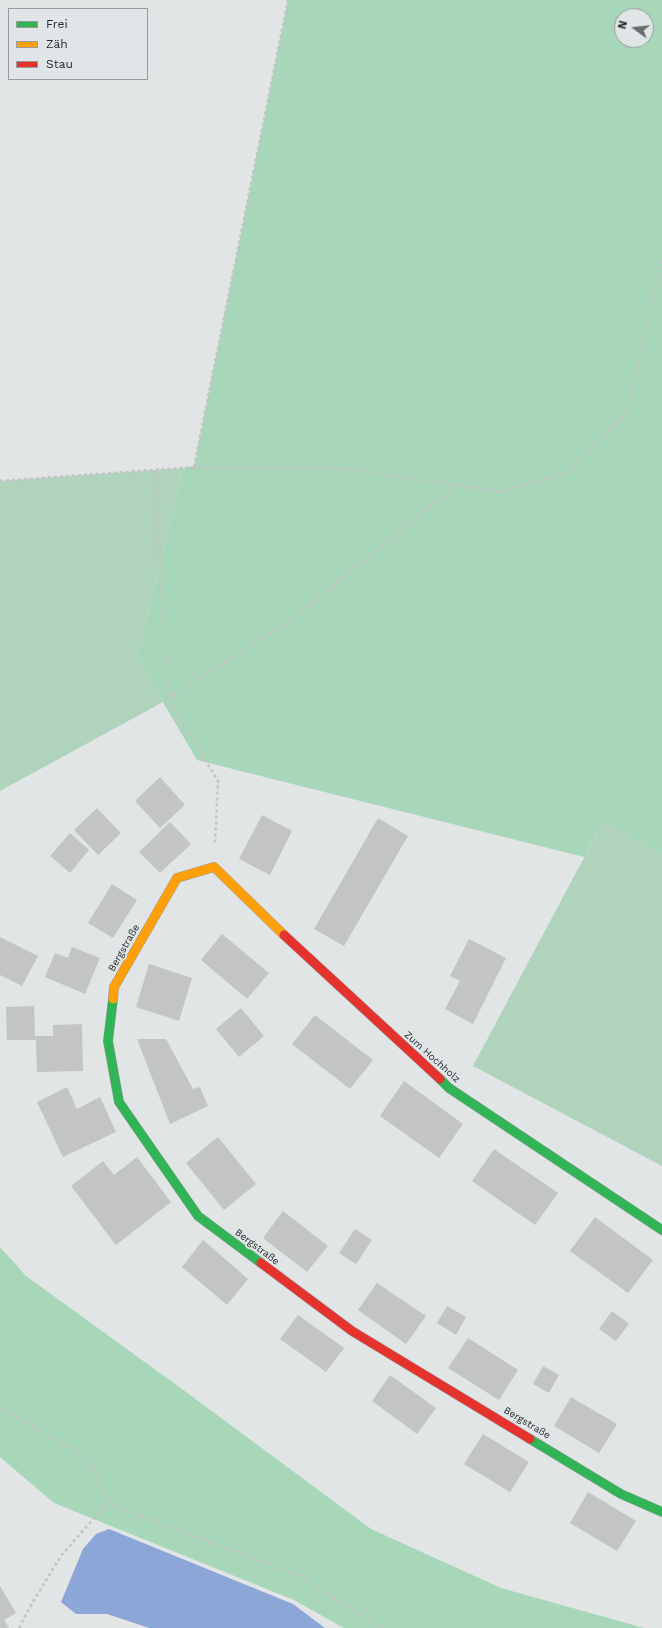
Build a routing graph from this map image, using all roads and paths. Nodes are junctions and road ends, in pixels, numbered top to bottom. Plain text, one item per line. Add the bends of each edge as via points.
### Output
1 (288, 0) edge
2 (662, 258) edge
3 (194, 467) junction
4 (155, 470) junction
5 (0, 480) edge
6 (457, 485) junction
7 (168, 699) junction
8 (214, 867) junction
9 (662, 1230) edge
10 (0, 1408) edge
11 (107, 1503) junction
12 (662, 1512) edge
13 (19, 1628) edge
14 (380, 1628) edge

1 - 3 path
2 - 6 path via 628,412 567,472 502,492
3 - 4 path
3 - 6 path via 350,469
4 - 5 path
4 - 7 path
6 - 7 path via 291,620
7 - 8 path via 218,781
8 - 9 street, Zum Hochholz via 449,1088
8 - 12 street, Bergstraße via 177,878 114,987 108,1041 119,1102 198,1216 352,1331 621,1494
10 - 11 path via 89,1459
11 - 13 path via 61,1556
11 - 14 path via 300,1576

